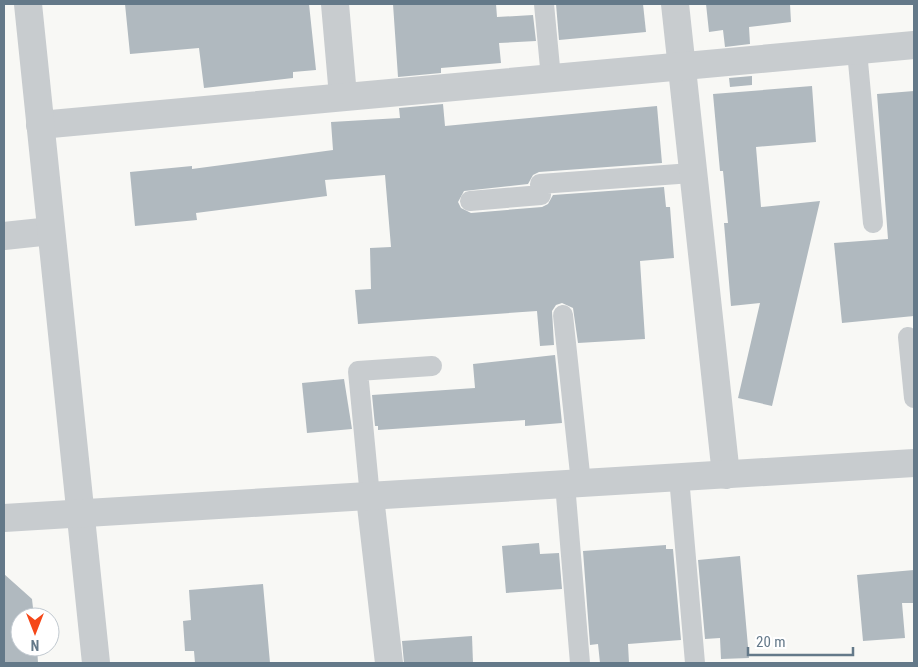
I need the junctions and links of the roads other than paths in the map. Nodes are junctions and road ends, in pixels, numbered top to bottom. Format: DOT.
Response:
graph roads {
  1 [pos="28,4"];
  2 [pos="335,4"];
  3 [pos="544,4"];
  4 [pos="675,4"];
  5 [pos="914,45"];
  6 [pos="857,51"];
  7 [pos="680,66"];
  8 [pos="551,78"];
  9 [pos="343,96"];
  10 [pos="40,125"];
  11 [pos="692,173"];
  12 [pos="470,201"];
  13 [pos="873,223"];
  14 [pos="51,231"];
  15 [pos="4,236"];
  16 [pos="562,315"];
  17 [pos="908,337"];
  18 [pos="432,366"];
  19 [pos="914,398"];
  20 [pos="914,463"];
  21 [pos="726,474"];
  22 [pos="679,477"];
  23 [pos="573,484"];
  24 [pos="370,497"];
  25 [pos="81,512"];
  26 [pos="4,518"];
  27 [pos="96,663"];
  28 [pos="389,663"];
  29 [pos="580,663"];
  30 [pos="695,663"];
  1 -- 10 [label="street"];
  2 -- 9 [label="street"];
  3 -- 8 [label="lane"];
  4 -- 7 [label="street"];
  5 -- 6 [label="street"];
  6 -- 7 [label="street"];
  6 -- 13 [label="lane"];
  7 -- 8 [label="street"];
  7 -- 11 [label="street"];
  8 -- 9 [label="street"];
  9 -- 10 [label="street"];
  10 -- 14 [label="street"];
  11 -- 12 [label="lane"];
  11 -- 21 [label="street"];
  14 -- 15 [label="street"];
  14 -- 25 [label="street"];
  16 -- 23 [label="lane"];
  17 -- 19 [label="lane"];
  18 -- 24 [label="lane"];
  20 -- 21 [label="street"];
  21 -- 22 [label="street"];
  22 -- 23 [label="street"];
  22 -- 30 [label="lane"];
  23 -- 24 [label="street"];
  23 -- 29 [label="lane"];
  24 -- 25 [label="street"];
  24 -- 28 [label="street"];
  25 -- 26 [label="street"];
  25 -- 27 [label="street"];
}
